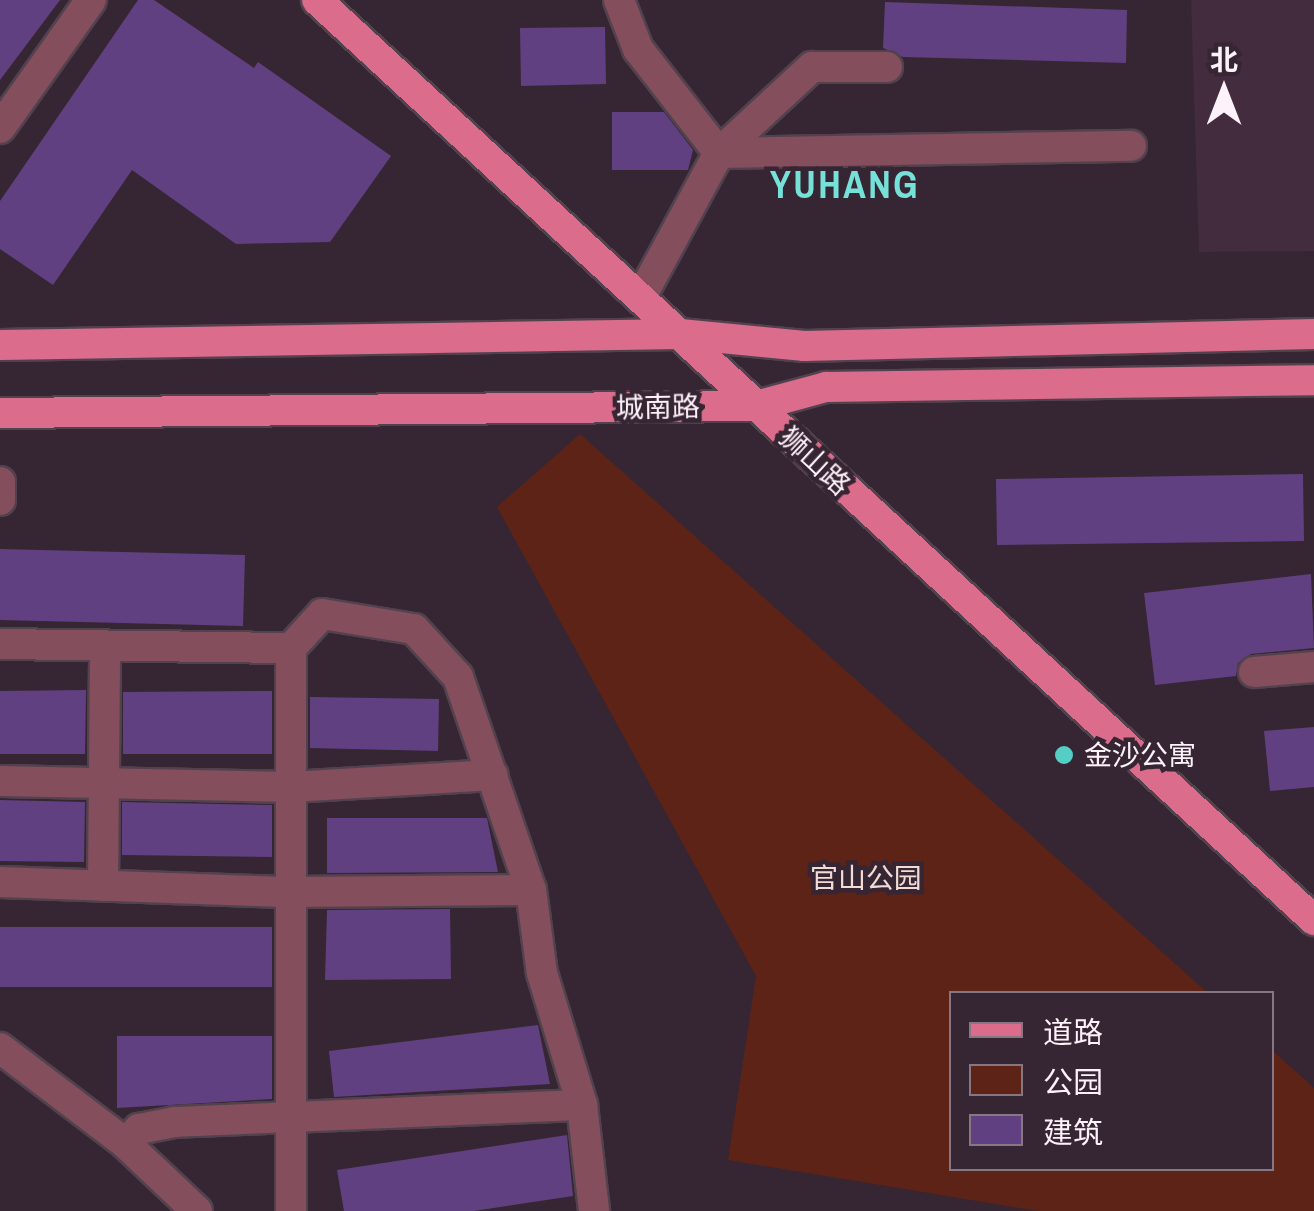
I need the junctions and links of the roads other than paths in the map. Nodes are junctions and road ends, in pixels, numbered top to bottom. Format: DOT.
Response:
graph roads {
  1 [pos="91,0"];
  2 [pos="317,0"];
  3 [pos="619,0"];
  4 [pos="887,67"];
  5 [pos="0,128"];
  6 [pos="1131,146"];
  7 [pos="719,153"];
  8 [pos="640,297"];
  9 [pos="680,334"];
  10 [pos="1314,334"];
  11 [pos="0,345"];
  12 [pos="1314,380"];
  13 [pos="756,406"];
  14 [pos="0,413"];
  15 [pos="0,482"];
  16 [pos="0,500"];
  17 [pos="0,644"];
  18 [pos="105,646"];
  19 [pos="291,648"];
  20 [pos="1314,667"];
  21 [pos="1254,672"];
  22 [pos="492,776"];
  23 [pos="0,781"];
  24 [pos="100,783"];
  25 [pos="291,787"];
  26 [pos="0,882"];
  27 [pos="103,886"];
  28 [pos="531,890"];
  29 [pos="291,892"];
  30 [pos="1314,920"];
  31 [pos="0,1048"];
  32 [pos="582,1104"];
  33 [pos="291,1120"];
  34 [pos="125,1143"];
  35 [pos="197,1211"];
  36 [pos="291,1211"];
  37 [pos="594,1211"];
  1 -- 5 [label="street"];
  2 -- 8 [label="main road, 狮山路"];
  3 -- 7 [label="street"];
  4 -- 7 [label="street"];
  6 -- 7 [label="street"];
  7 -- 8 [label="street"];
  8 -- 9 [label="main road, 狮山路"];
  9 -- 10 [label="main road"];
  9 -- 11 [label="main road"];
  9 -- 13 [label="main road, 狮山路"];
  12 -- 13 [label="main road, 城南路"];
  13 -- 14 [label="main road, 城南路"];
  13 -- 30 [label="main road, 狮山路"];
  15 -- 16 [label="street"];
  17 -- 18 [label="street"];
  18 -- 19 [label="street"];
  18 -- 24 [label="street"];
  19 -- 22 [label="street"];
  19 -- 25 [label="street"];
  20 -- 21 [label="street"];
  22 -- 25 [label="street"];
  22 -- 28 [label="street"];
  23 -- 24 [label="street"];
  24 -- 25 [label="street"];
  24 -- 27 [label="street"];
  25 -- 29 [label="street"];
  26 -- 27 [label="street"];
  27 -- 29 [label="street"];
  28 -- 29 [label="street"];
  28 -- 32 [label="street"];
  29 -- 33 [label="street"];
  31 -- 34 [label="street"];
  32 -- 33 [label="street"];
  32 -- 37 [label="street"];
  33 -- 34 [label="street"];
  33 -- 36 [label="street"];
  34 -- 35 [label="street"];
}
